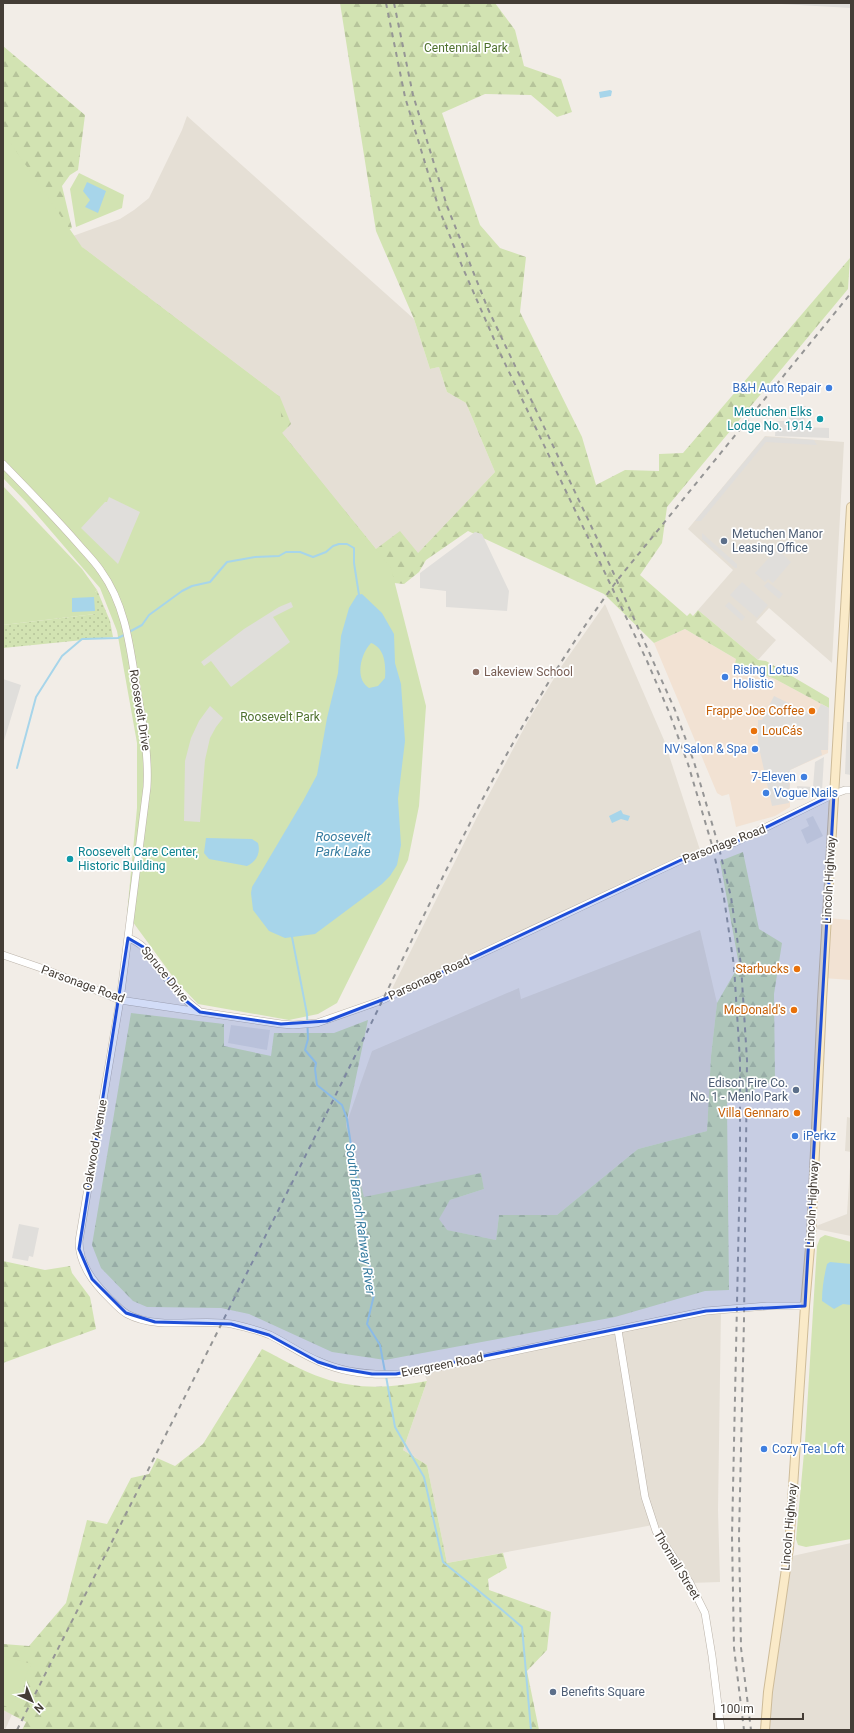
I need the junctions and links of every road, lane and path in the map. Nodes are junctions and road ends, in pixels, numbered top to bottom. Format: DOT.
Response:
graph roads {
  1 [pos="3,464"];
  2 [pos="851,507"];
  3 [pos="851,790"];
  4 [pos="834,794"];
  5 [pos="128,938"];
  6 [pos="3,955"];
  7 [pos="120,1000"];
  8 [pos="200,1012"];
  9 [pos="97,1286"];
  10 [pos="804,1306"];
  11 [pos="618,1330"];
  12 [pos="721,1730"];
  13 [pos="765,1730"];
  1 -- 5 [label="street, Roosevelt Drive"];
  2 -- 4 [label="main road, Lincoln Highway"];
  3 -- 4 [label="street, Parsonage Road"];
  4 -- 8 [label="street, Parsonage Road"];
  4 -- 10 [label="main road, Lincoln Highway"];
  5 -- 7 [label="street, Roosevelt Drive"];
  5 -- 8 [label="street, Spruce Drive"];
  6 -- 7 [label="street, Parsonage Road"];
  7 -- 8 [label="street, Parsonage Road"];
  7 -- 9 [label="street, Oakwood Avenue"];
  9 -- 11 [label="street, Evergreen Road"];
  10 -- 11 [label="street, Evergreen Road"];
  10 -- 13 [label="main road, Lincoln Highway"];
  11 -- 12 [label="street, Thornall Street"];
}
